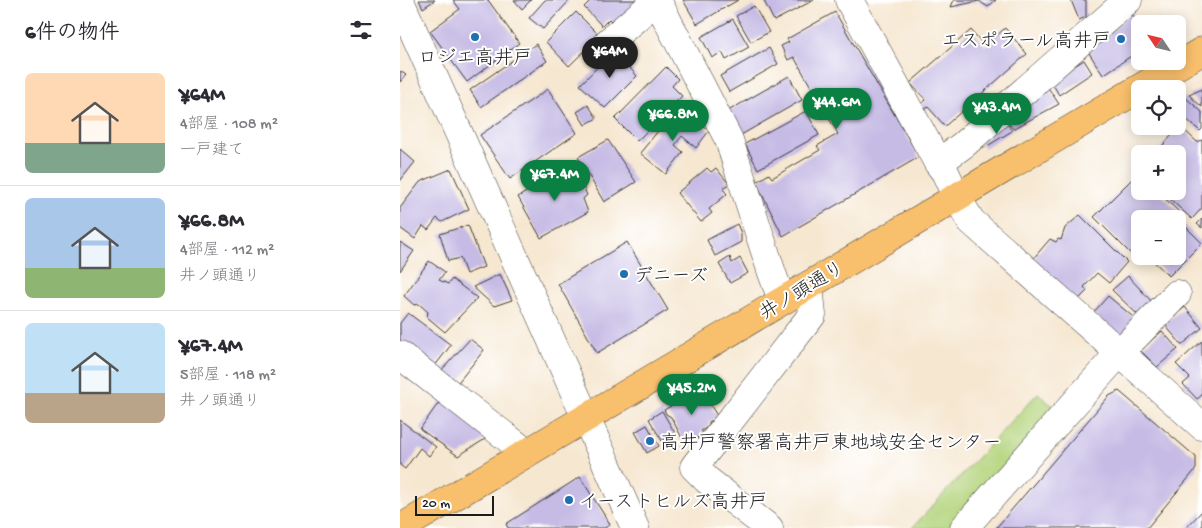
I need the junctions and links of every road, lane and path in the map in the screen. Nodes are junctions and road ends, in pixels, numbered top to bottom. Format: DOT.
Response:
graph roads {
  1 [pos="657,0"];
  2 [pos="849,0"];
  3 [pos="1128,0"];
  4 [pos="400,1"];
  5 [pos="607,43"];
  6 [pos="1202,51"];
  7 [pos="938,163"];
  8 [pos="956,196"];
  9 [pos="809,285"];
  10 [pos="1177,294"];
  11 [pos="782,300"];
  12 [pos="1120,352"];
  13 [pos="400,355"];
  14 [pos="586,417"];
  15 [pos="1202,426"];
  16 [pos="527,452"];
  17 [pos="401,528"];
  18 [pos="635,528"];
  19 [pos="769,528"];
  20 [pos="964,528"];
  1 -- 5 [label="street"];
  1 -- 11 [label="street"];
  2 -- 7 [label="street"];
  3 -- 7 [label="street"];
  4 -- 14 [label="street"];
  6 -- 8 [label="main road, 井ノ頭通り"];
  7 -- 8 [label="street"];
  8 -- 9 [label="main road, 井ノ頭通り"];
  8 -- 12 [label="street"];
  9 -- 11 [label="main road, 井ノ頭通り"];
  9 -- 19 [label="street"];
  10 -- 12 [label="street"];
  11 -- 14 [label="main road, 井ノ頭通り"];
  12 -- 15 [label="street"];
  12 -- 20 [label="street"];
  13 -- 16 [label="street"];
  14 -- 16 [label="main road, 井ノ頭通り"];
  14 -- 18 [label="street"];
  16 -- 17 [label="main road, 井ノ頭通り"];
}
